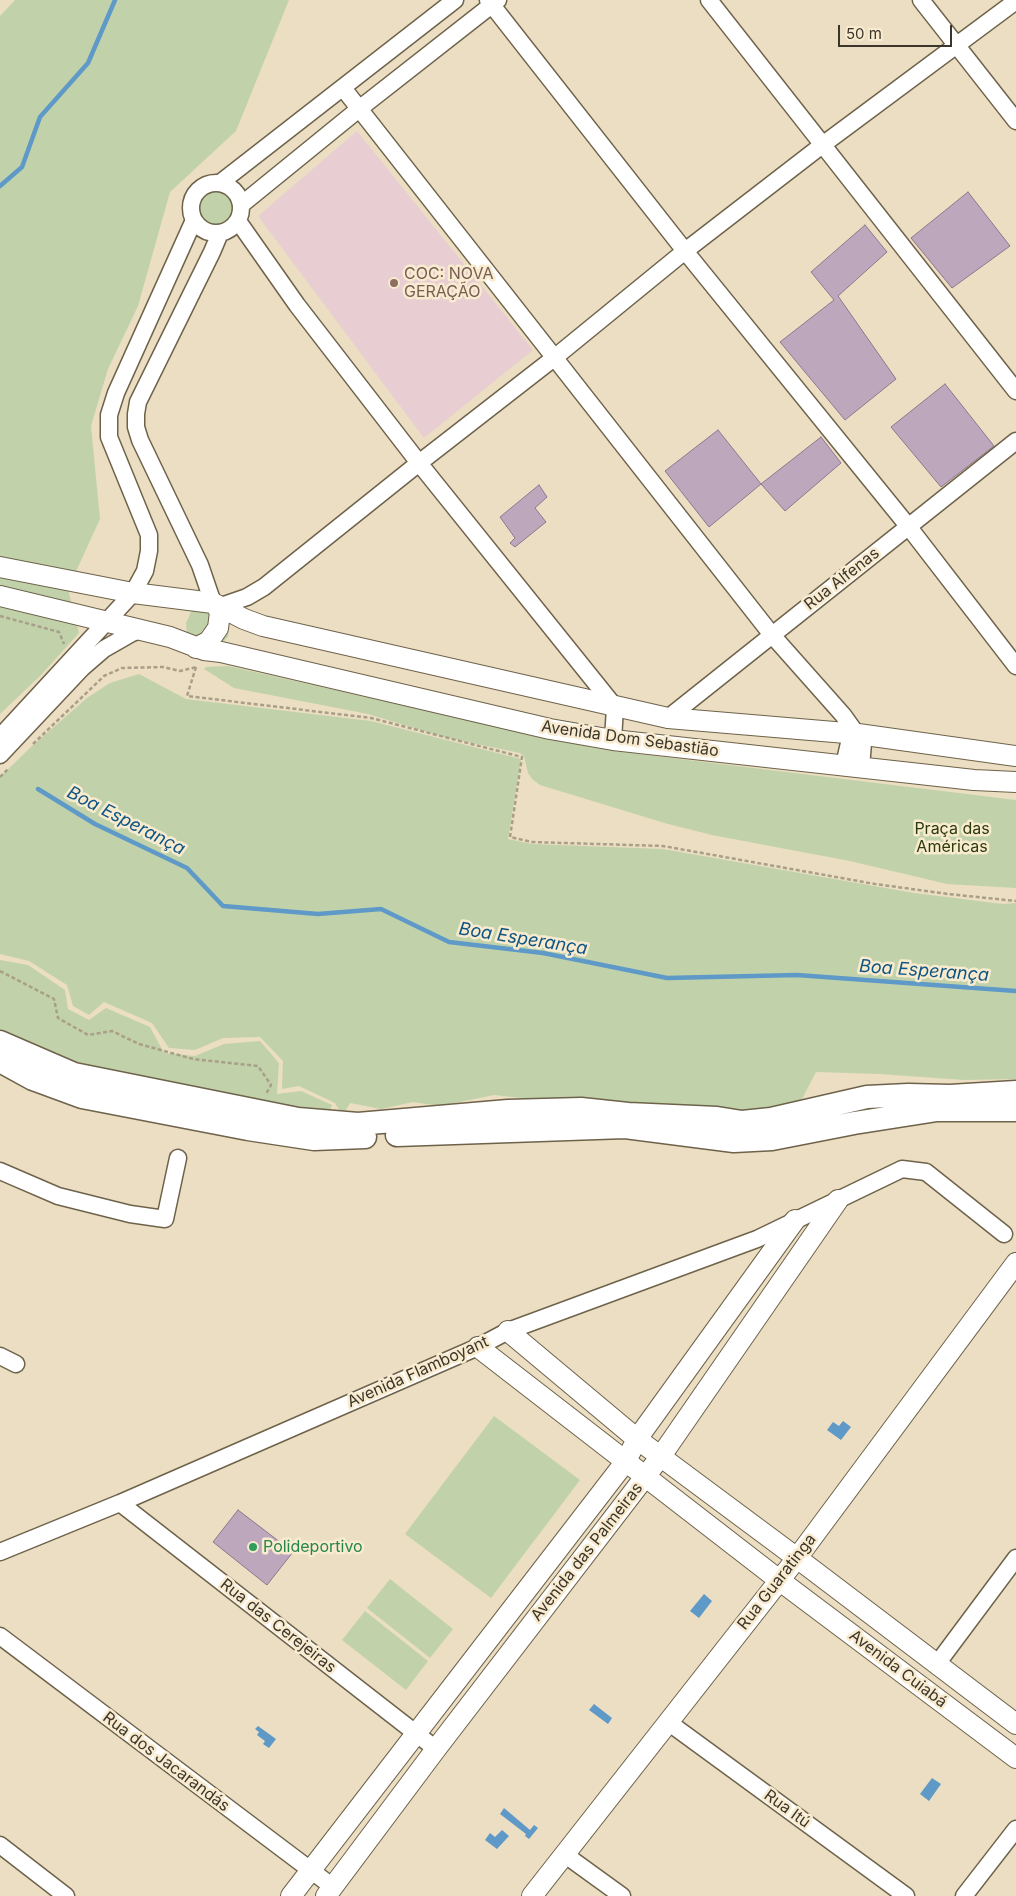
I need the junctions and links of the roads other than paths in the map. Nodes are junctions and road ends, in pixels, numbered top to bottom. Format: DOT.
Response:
graph roads {
  1 [pos="455,0"];
  2 [pos="709,0"];
  3 [pos="921,0"];
  4 [pos="1016,1"];
  5 [pos="493,2"];
  6 [pos="956,46"];
  7 [pos="343,88"];
  8 [pos="359,109"];
  9 [pos="1016,121"];
  10 [pos="821,146"];
  11 [pos="220,183"];
  12 [pos="240,213"];
  13 [pos="194,220"];
  14 [pos="220,233"];
  15 [pos="685,251"];
  16 [pos="554,358"];
  17 [pos="1016,391"];
  18 [pos="1016,441"];
  19 [pos="419,463"];
  20 [pos="908,526"];
  21 [pos="0,568"];
  22 [pos="140,594"];
  23 [pos="0,596"];
  24 [pos="221,607"];
  25 [pos="107,622"];
  26 [pos="140,630"];
  27 [pos="772,635"];
  28 [pos="196,648"];
  29 [pos="1016,666"];
  30 [pos="615,706"];
  31 [pos="668,718"];
  32 [pos="858,734"];
  33 [pos="0,736"];
  34 [pos="613,740"];
  35 [pos="1016,756"];
  36 [pos="6,760"];
  37 [pos="852,766"];
  38 [pos="1016,782"];
  39 [pos="0,1042"];
  40 [pos="0,1061"];
  41 [pos="1016,1092"];
  42 [pos="1016,1110"];
  43 [pos="178,1158"];
  44 [pos="0,1171"];
  45 [pos="838,1200"];
  46 [pos="795,1220"];
  47 [pos="1004,1234"];
  48 [pos="1016,1263"];
  49 [pos="508,1331"];
  50 [pos="478,1347"];
  51 [pos="0,1356"];
  52 [pos="16,1364"];
  53 [pos="637,1439"];
  54 [pos="661,1456"];
  55 [pos="626,1461"];
  56 [pos="646,1476"];
  57 [pos="120,1503"];
  58 [pos="0,1552"];
  59 [pos="797,1558"];
  60 [pos="1016,1558"];
  61 [pos="779,1580"];
  62 [pos="0,1636"];
  63 [pos="937,1664"];
  64 [pos="668,1722"];
  65 [pos="1016,1724"];
  66 [pos="415,1733"];
  67 [pos="436,1749"];
  68 [pos="1016,1758"];
  69 [pos="1016,1829"];
  70 [pos="0,1845"];
  71 [pos="564,1854"];
  72 [pos="311,1871"];
  73 [pos="330,1891"];
  74 [pos="66,1896"];
  75 [pos="292,1896"];
  76 [pos="532,1896"];
  77 [pos="622,1896"];
  78 [pos="906,1896"];
  79 [pos="964,1896"];
  1 -- 7 [label="street"];
  2 -- 10 [label="street"];
  3 -- 6 [label="street"];
  4 -- 6 [label="street"];
  5 -- 8 [label="street"];
  5 -- 15 [label="street"];
  6 -- 9 [label="street"];
  6 -- 10 [label="street"];
  7 -- 8 [label="street"];
  7 -- 11 [label="street"];
  8 -- 12 [label="street"];
  8 -- 16 [label="street"];
  10 -- 15 [label="street"];
  10 -- 17 [label="street"];
  11 -- 12 [label="street"];
  11 -- 13 [label="street"];
  12 -- 14 [label="street"];
  12 -- 19 [label="street"];
  13 -- 14 [label="street"];
  13 -- 22 [label="street"];
  14 -- 24 [label="street"];
  15 -- 16 [label="street"];
  15 -- 20 [label="street"];
  16 -- 19 [label="street"];
  16 -- 27 [label="street"];
  18 -- 20 [label="street, Rua Alfenas"];
  19 -- 24 [label="street"];
  19 -- 30 [label="street"];
  20 -- 27 [label="street, Rua Alfenas"];
  20 -- 29 [label="street"];
  21 -- 22 [label="street, Avenida Dom Sebastião"];
  22 -- 24 [label="street, Avenida Dom Sebastião"];
  22 -- 25 [label="street"];
  23 -- 25 [label="street"];
  24 -- 28 [label="street"];
  24 -- 30 [label="street, Avenida Dom Sebastião"];
  25 -- 26 [label="street"];
  25 -- 33 [label="street"];
  26 -- 28 [label="street, Avenida Dom Sebastião"];
  26 -- 36 [label="street"];
  27 -- 31 [label="street, Rua Alfenas"];
  27 -- 32 [label="street"];
  28 -- 34 [label="street, Avenida Dom Sebastião"];
  30 -- 31 [label="street, Avenida Dom Sebastião"];
  30 -- 34 [label="street"];
  31 -- 32 [label="street, Avenida Dom Sebastião"];
  32 -- 35 [label="street, Avenida Dom Sebastião"];
  32 -- 37 [label="street"];
  34 -- 37 [label="street, Avenida Dom Sebastião"];
  37 -- 38 [label="street, Avenida Dom Sebastião"];
  39 -- 41 [label="main road"];
  40 -- 42 [label="main road"];
  43 -- 44 [label="street"];
  45 -- 46 [label="street, Avenida Flamboyant"];
  45 -- 47 [label="street, Avenida Flamboyant"];
  45 -- 54 [label="street, Avenida das Palmeiras"];
  46 -- 49 [label="street, Avenida Flamboyant"];
  46 -- 53 [label="street, Avenida das Palmeiras"];
  48 -- 59 [label="street, Rua Guaratinga"];
  49 -- 50 [label="street, Avenida Flamboyant"];
  49 -- 53 [label="street, Avenida Cuiabá"];
  50 -- 55 [label="street, Avenida Cuiabá"];
  50 -- 57 [label="street, Avenida Flamboyant"];
  51 -- 52 [label="street"];
  53 -- 54 [label="street, Avenida Cuiabá"];
  53 -- 55 [label="street, Avenida das Palmeiras"];
  54 -- 56 [label="street, Avenida das Palmeiras"];
  54 -- 59 [label="street, Avenida Cuiabá"];
  55 -- 56 [label="street, Avenida Cuiabá"];
  55 -- 66 [label="street, Avenida das Palmeiras"];
  56 -- 61 [label="street, Avenida Cuiabá"];
  56 -- 67 [label="street, Avenida das Palmeiras"];
  57 -- 58 [label="street, Avenida Flamboyant"];
  57 -- 66 [label="street, Rua das Cerejeiras"];
  59 -- 61 [label="street, Rua Guaratinga"];
  59 -- 63 [label="street, Avenida Cuiabá"];
  60 -- 63 [label="street"];
  61 -- 64 [label="street, Rua Guaratinga"];
  61 -- 68 [label="street, Avenida Cuiabá"];
  62 -- 72 [label="street, Rua dos Jacarandás"];
  63 -- 65 [label="street, Avenida Cuiabá"];
  64 -- 71 [label="street, Rua Guaratinga"];
  64 -- 78 [label="street, Rua Itú"];
  66 -- 67 [label="street, Rua das Cerejeiras"];
  66 -- 72 [label="street, Avenida das Palmeiras"];
  67 -- 73 [label="street, Avenida das Palmeiras"];
  69 -- 79 [label="street"];
  70 -- 74 [label="street"];
  71 -- 76 [label="street, Rua Guaratinga"];
  71 -- 77 [label="street"];
  72 -- 73 [label="street, Rua dos Jacarandás"];
  72 -- 75 [label="street, Avenida das Palmeiras"];
}
